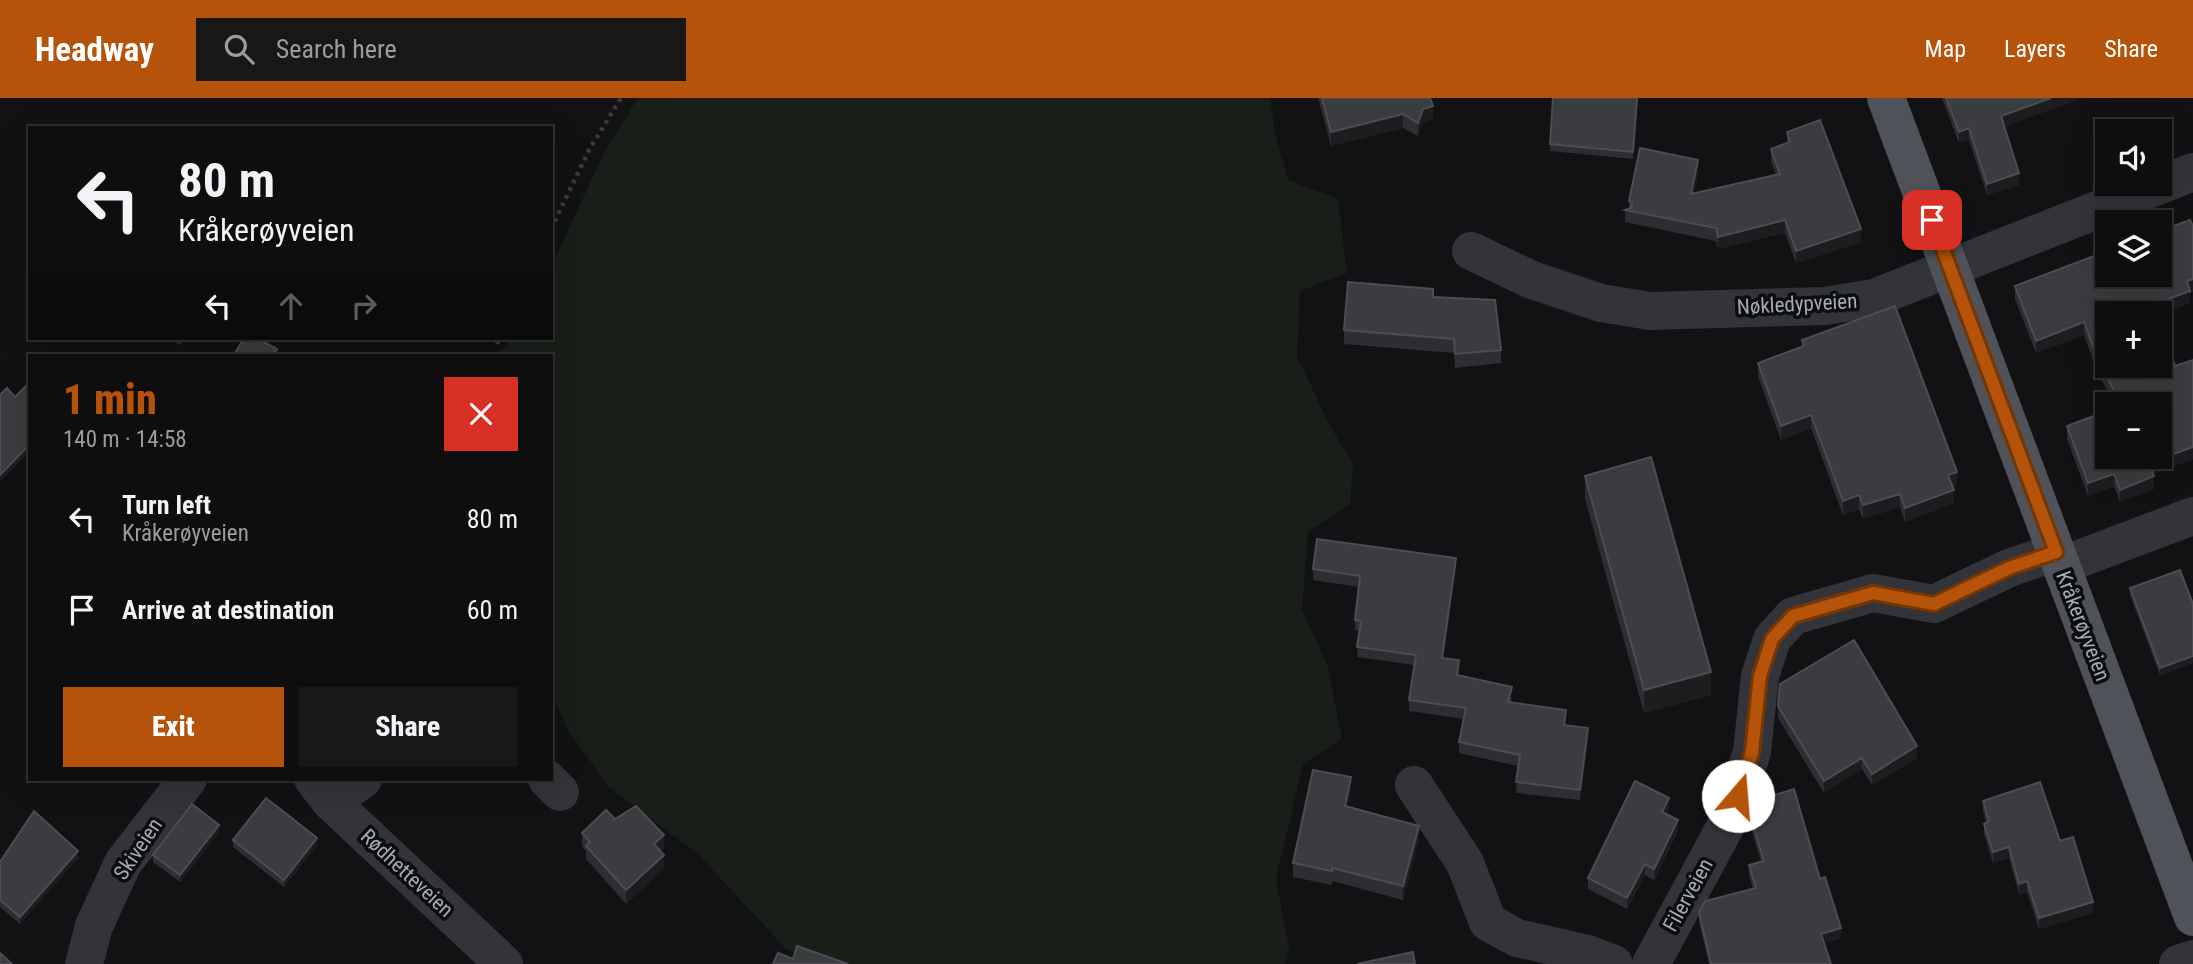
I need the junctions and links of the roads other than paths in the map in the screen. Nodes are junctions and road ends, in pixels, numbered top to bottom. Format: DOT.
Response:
graph roads {
  1 [pos="1886,98"];
  2 [pos="2193,173"];
  3 [pos="1471,251"];
  4 [pos="1950,269"];
  5 [pos="2193,516"];
  6 [pos="2058,559"];
  7 [pos="186,781"];
  8 [pos="356,781"];
  9 [pos="1414,786"];
  10 [pos="322,790"];
  11 [pos="2192,912"];
  12 [pos="2193,959"];
  13 [pos="84,964"];
  14 [pos="505,964"];
  15 [pos="1614,964"];
  16 [pos="1651,964"];
  17 [pos="2178,964"];
  1 -- 4 [label="main road, Kråkerøyveien"];
  2 -- 4 [label="street, Nøkledypveien"];
  3 -- 4 [label="street, Nøkledypveien"];
  4 -- 6 [label="main road, Kråkerøyveien"];
  5 -- 6 [label="street, Filerveien"];
  6 -- 11 [label="main road, Kråkerøyveien"];
  6 -- 16 [label="street, Filerveien"];
  7 -- 13 [label="street, Skiveien"];
  8 -- 10 [label="street"];
  9 -- 15 [label="street"];
  10 -- 14 [label="street, Rødhetteveien"];
  12 -- 17 [label="street"];
}
